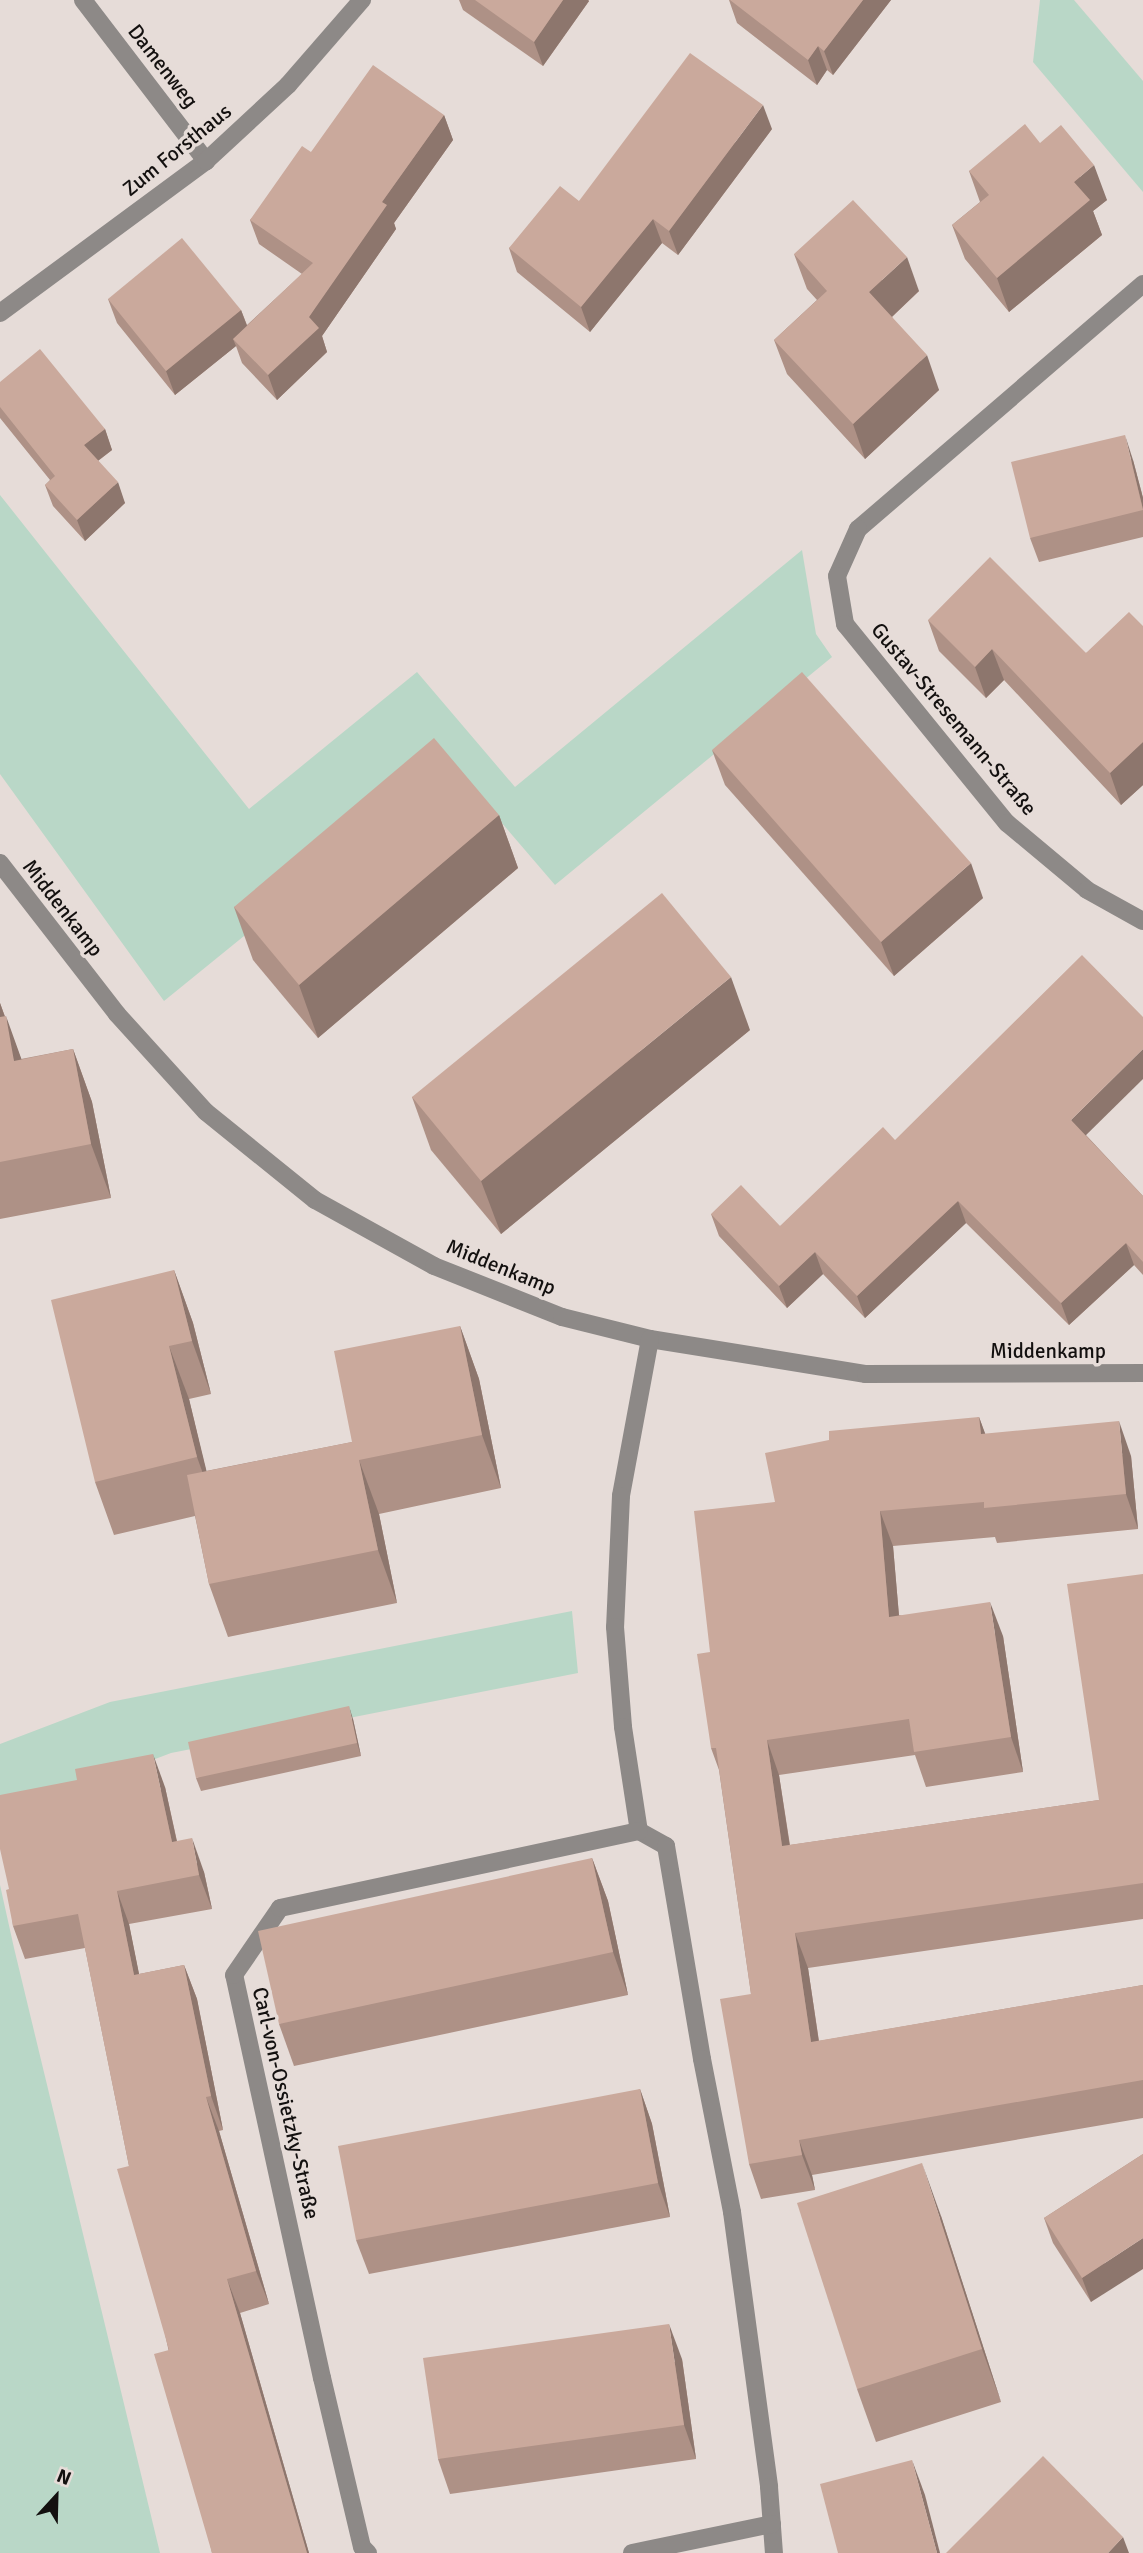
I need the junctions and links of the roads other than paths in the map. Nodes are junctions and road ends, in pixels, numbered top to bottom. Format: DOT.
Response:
graph roads {
  1 [pos="83,0"];
  2 [pos="362,0"];
  3 [pos="206,161"];
  4 [pos="1143,284"];
  5 [pos="0,313"];
  6 [pos="0,863"];
  7 [pos="1143,921"];
  8 [pos="650,1339"];
  9 [pos="1143,1373"];
  10 [pos="639,1831"];
  11 [pos="772,2524"];
  12 [pos="368,2553"];
  13 [pos="632,2553"];
  14 [pos="774,2553"];
  1 -- 3 [label="street, Damenweg"];
  2 -- 3 [label="street, Zum Forsthaus"];
  3 -- 5 [label="street, Zum Forsthaus"];
  4 -- 7 [label="street, Gustav-Stresemann-Straße"];
  6 -- 8 [label="street, Middenkamp"];
  8 -- 9 [label="street, Middenkamp"];
  8 -- 10 [label="street"];
  10 -- 11 [label="street"];
  10 -- 12 [label="street, Carl-von-Ossietzky-Straße"];
  11 -- 13 [label="street"];
  11 -- 14 [label="street"];
}
